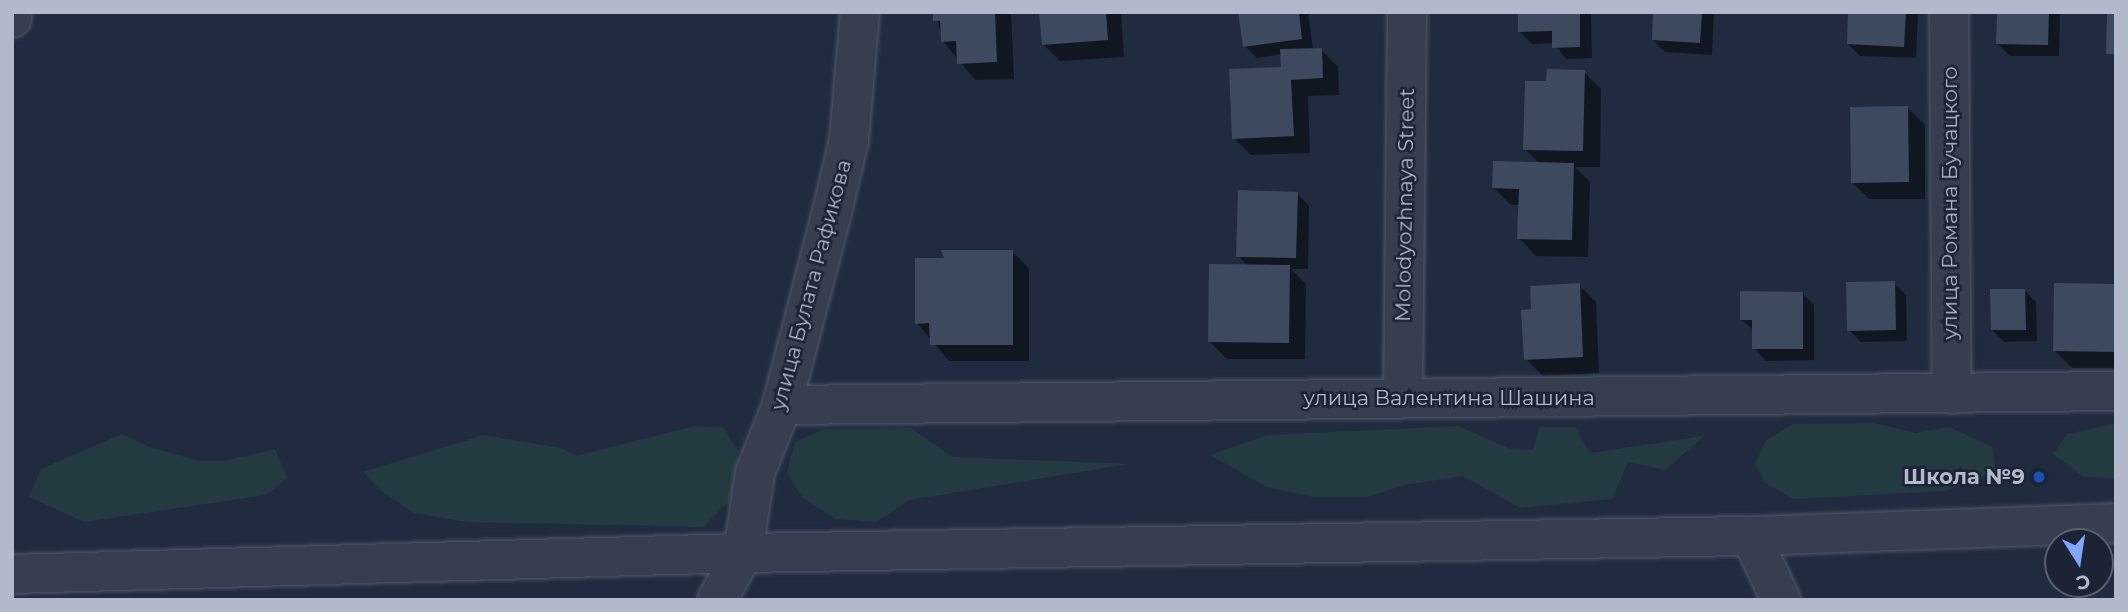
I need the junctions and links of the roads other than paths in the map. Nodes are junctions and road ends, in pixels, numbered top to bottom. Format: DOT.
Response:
graph roads {
  1 [pos="12,12"];
  2 [pos="860,12"];
  3 [pos="1407,12"];
  4 [pos="1949,12"];
  5 [pos="12,18"];
  6 [pos="2116,391"];
  7 [pos="1952,394"];
  8 [pos="1403,398"];
  9 [pos="782,405"];
  10 [pos="2116,523"];
  11 [pos="1751,536"];
  12 [pos="743,553"];
  13 [pos="12,574"];
  14 [pos="717,600"];
  15 [pos="1781,600"];
  1 -- 5 [label="street"];
  2 -- 9 [label="street, улица Булата Рафикова"];
  3 -- 8 [label="street, Molodyozhnaya Street"];
  4 -- 7 [label="street, улица Романа Бучацкого"];
  6 -- 7 [label="street, улица Валентина Шашина"];
  7 -- 8 [label="street, улица Валентина Шашина"];
  8 -- 9 [label="street, улица Валентина Шашина"];
  9 -- 12 [label="street, улица Булата Рафикова"];
  10 -- 11 [label="street"];
  11 -- 12 [label="street"];
  11 -- 15 [label="street"];
  12 -- 13 [label="street"];
  12 -- 14 [label="street"];
}
